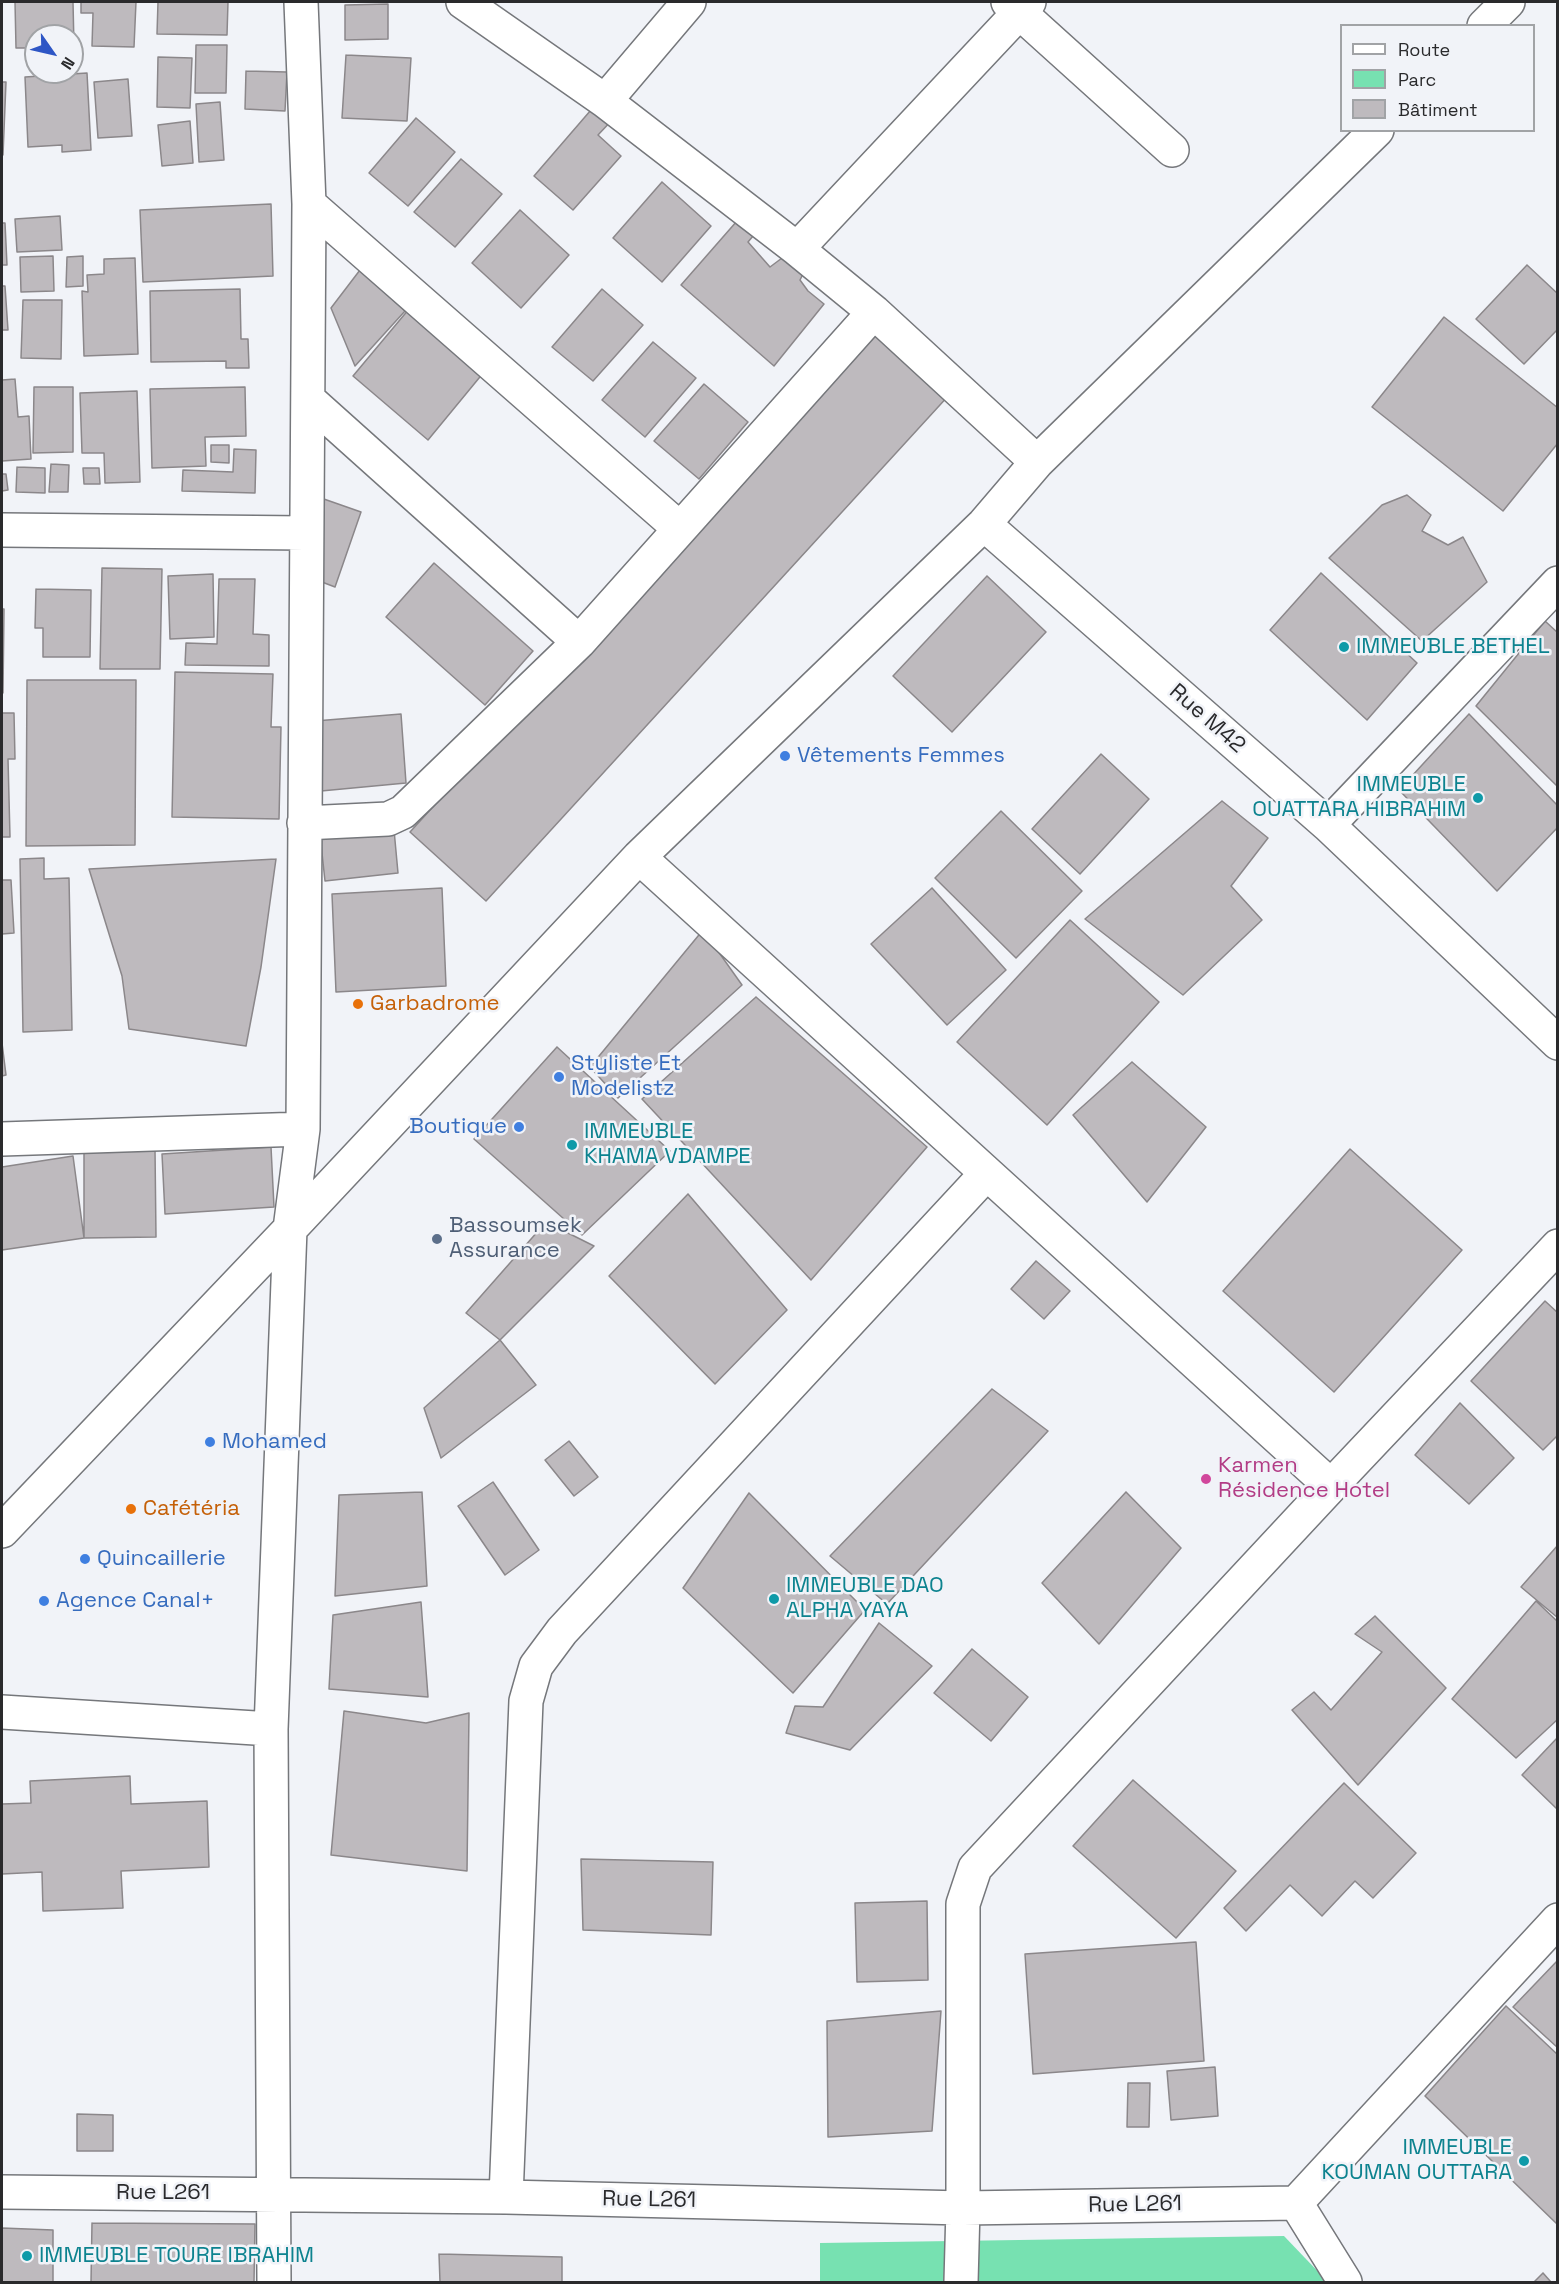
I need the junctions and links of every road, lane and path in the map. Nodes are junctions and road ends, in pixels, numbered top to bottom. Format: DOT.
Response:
graph roads {
  1 [pos="301,2"];
  2 [pos="463,2"];
  3 [pos="689,2"];
  4 [pos="1508,2"];
  5 [pos="1019,5"];
  6 [pos="1486,24"];
  7 [pos="605,101"];
  8 [pos="1375,132"];
  9 [pos="1172,150"];
  10 [pos="309,204"];
  11 [pos="797,249"];
  12 [pos="873,312"];
  13 [pos="309,400"];
  14 [pos="1037,462"];
  15 [pos="984,524"];
  16 [pos="680,528"];
  17 [pos="2,530"];
  18 [pos="305,533"];
  19 [pos="1557,584"];
  20 [pos="579,642"];
  21 [pos="304,823"];
  22 [pos="1328,825"];
  23 [pos="639,857"];
  24 [pos="1557,1043"];
  25 [pos="303,1130"];
  26 [pos="2,1139"];
  27 [pos="986,1174"];
  28 [pos="290,1229"];
  29 [pos="1557,1246"];
  30 [pos="1331,1486"];
  31 [pos="2,1531"];
  32 [pos="2,1712"];
  33 [pos="271,1729"];
  34 [pos="1557,1920"];
  35 [pos="2,2192"];
  36 [pos="272,2194"];
  37 [pos="506,2197"];
  38 [pos="1296,2203"];
  39 [pos="963,2208"];
  40 [pos="274,2283"];
  41 [pos="961,2283"];
  42 [pos="1345,2283"];
  1 -- 10 [label="street"];
  2 -- 7 [label="street"];
  3 -- 7 [label="street"];
  4 -- 6 [label="street"];
  5 -- 9 [label="street"];
  5 -- 11 [label="street"];
  7 -- 11 [label="street"];
  8 -- 14 [label="street"];
  10 -- 13 [label="street"];
  10 -- 16 [label="street"];
  11 -- 12 [label="street"];
  12 -- 14 [label="street"];
  12 -- 16 [label="street"];
  13 -- 18 [label="street"];
  13 -- 20 [label="street"];
  14 -- 15 [label="street"];
  15 -- 22 [label="street, Rue M42"];
  15 -- 23 [label="street"];
  16 -- 20 [label="street"];
  17 -- 18 [label="street"];
  18 -- 21 [label="street"];
  19 -- 22 [label="street"];
  20 -- 21 [label="street"];
  21 -- 25 [label="street"];
  22 -- 24 [label="street, Rue M42"];
  23 -- 27 [label="street"];
  23 -- 28 [label="street"];
  25 -- 26 [label="street"];
  25 -- 28 [label="street"];
  27 -- 30 [label="street"];
  27 -- 37 [label="street"];
  28 -- 31 [label="street"];
  28 -- 33 [label="street"];
  29 -- 30 [label="street"];
  30 -- 39 [label="street"];
  32 -- 33 [label="street"];
  33 -- 36 [label="street"];
  34 -- 38 [label="street"];
  35 -- 36 [label="street, Rue L261"];
  36 -- 37 [label="street, Rue L261"];
  36 -- 40 [label="street"];
  37 -- 39 [label="street, Rue L261"];
  38 -- 39 [label="street, Rue L261"];
  38 -- 42 [label="street"];
  39 -- 41 [label="street"];
}
